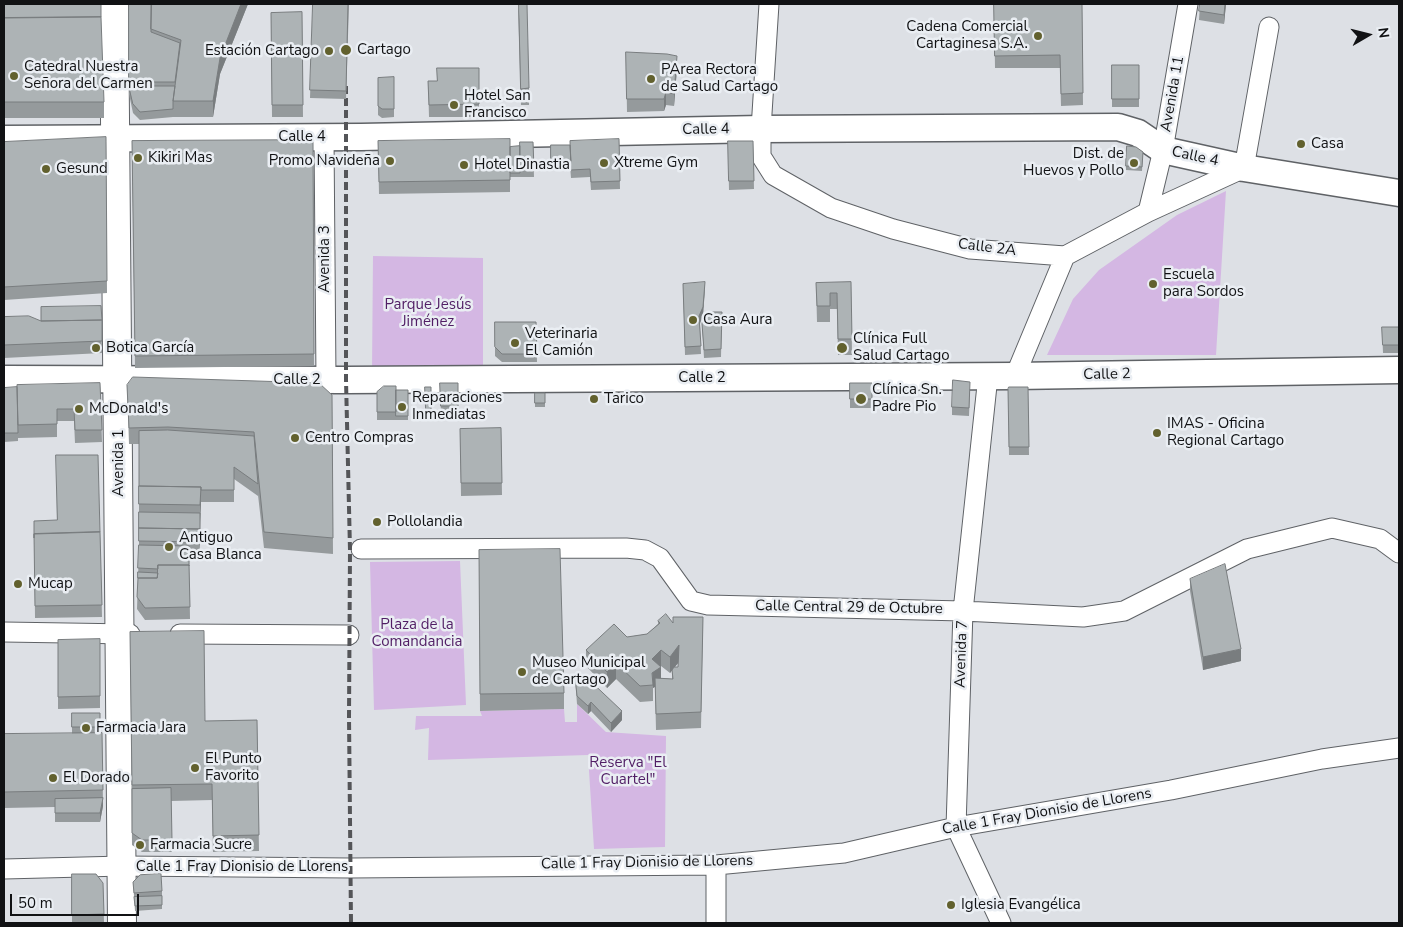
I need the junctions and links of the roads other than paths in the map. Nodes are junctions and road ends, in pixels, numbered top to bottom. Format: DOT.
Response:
graph roads {
  1 [pos="114,4"];
  2 [pos="770,4"];
  3 [pos="1188,4"];
  4 [pos="1269,28"];
  5 [pos="761,129"];
  6 [pos="324,137"];
  7 [pos="116,138"];
  8 [pos="4,139"];
  9 [pos="1163,150"];
  10 [pos="1244,168"];
  11 [pos="1399,193"];
  12 [pos="1148,212"];
  13 [pos="1065,256"];
  14 [pos="1399,370"];
  15 [pos="988,376"];
  16 [pos="1015,376"];
  17 [pos="4,379"];
  18 [pos="118,379"];
  19 [pos="326,380"];
  20 [pos="360,549"];
  21 [pos="1399,553"];
  22 [pos="963,611"];
  23 [pos="4,632"];
  24 [pos="120,634"];
  25 [pos="349,635"];
  26 [pos="1399,749"];
  27 [pos="956,827"];
  28 [pos="716,865"];
  29 [pos="123,866"];
  30 [pos="4,869"];
  31 [pos="122,923"];
  32 [pos="716,923"];
  33 [pos="1001,923"];
  1 -- 7 [label="main road, Avenida 1"];
  2 -- 5 [label="street"];
  3 -- 9 [label="street, Avenida 11"];
  4 -- 10 [label="street"];
  5 -- 6 [label="street, Calle 4"];
  5 -- 9 [label="street, Calle 4"];
  5 -- 13 [label="street, Calle 2A"];
  6 -- 7 [label="street, Calle 4"];
  6 -- 19 [label="street, Avenida 3"];
  7 -- 8 [label="street, Calle 4"];
  7 -- 18 [label="main road, Avenida 1"];
  9 -- 10 [label="street, Calle 4"];
  9 -- 12 [label="street, Avenida 11"];
  10 -- 11 [label="street, Calle 4"];
  10 -- 12 [label="street"];
  12 -- 13 [label="street"];
  13 -- 16 [label="street"];
  14 -- 16 [label="street, Calle 2"];
  15 -- 16 [label="street, Calle 2"];
  15 -- 19 [label="street, Calle 2"];
  15 -- 22 [label="street, Avenida 7"];
  17 -- 18 [label="street, Calle 2"];
  18 -- 19 [label="street, Calle 2"];
  18 -- 24 [label="main road, Avenida 1"];
  20 -- 22 [label="street, Calle Central 29 de Octubre"];
  21 -- 22 [label="street, Calle Central 29 de Octubre"];
  22 -- 27 [label="street, Avenida 7"];
  23 -- 24 [label="street"];
  24 -- 25 [label="street"];
  24 -- 29 [label="main road, Avenida 1"];
  26 -- 27 [label="street, Calle 1 Fray Dionisio de Llorens"];
  27 -- 28 [label="street, Calle 1 Fray Dionisio de Llorens"];
  27 -- 33 [label="street, Avenida 7"];
  28 -- 29 [label="street, Calle 1 Fray Dionisio de Llorens"];
  28 -- 32 [label="street"];
  29 -- 30 [label="street, Calle 1 Fray Dionisio de Llorens"];
  29 -- 31 [label="main road, Avenida 1"];
}
